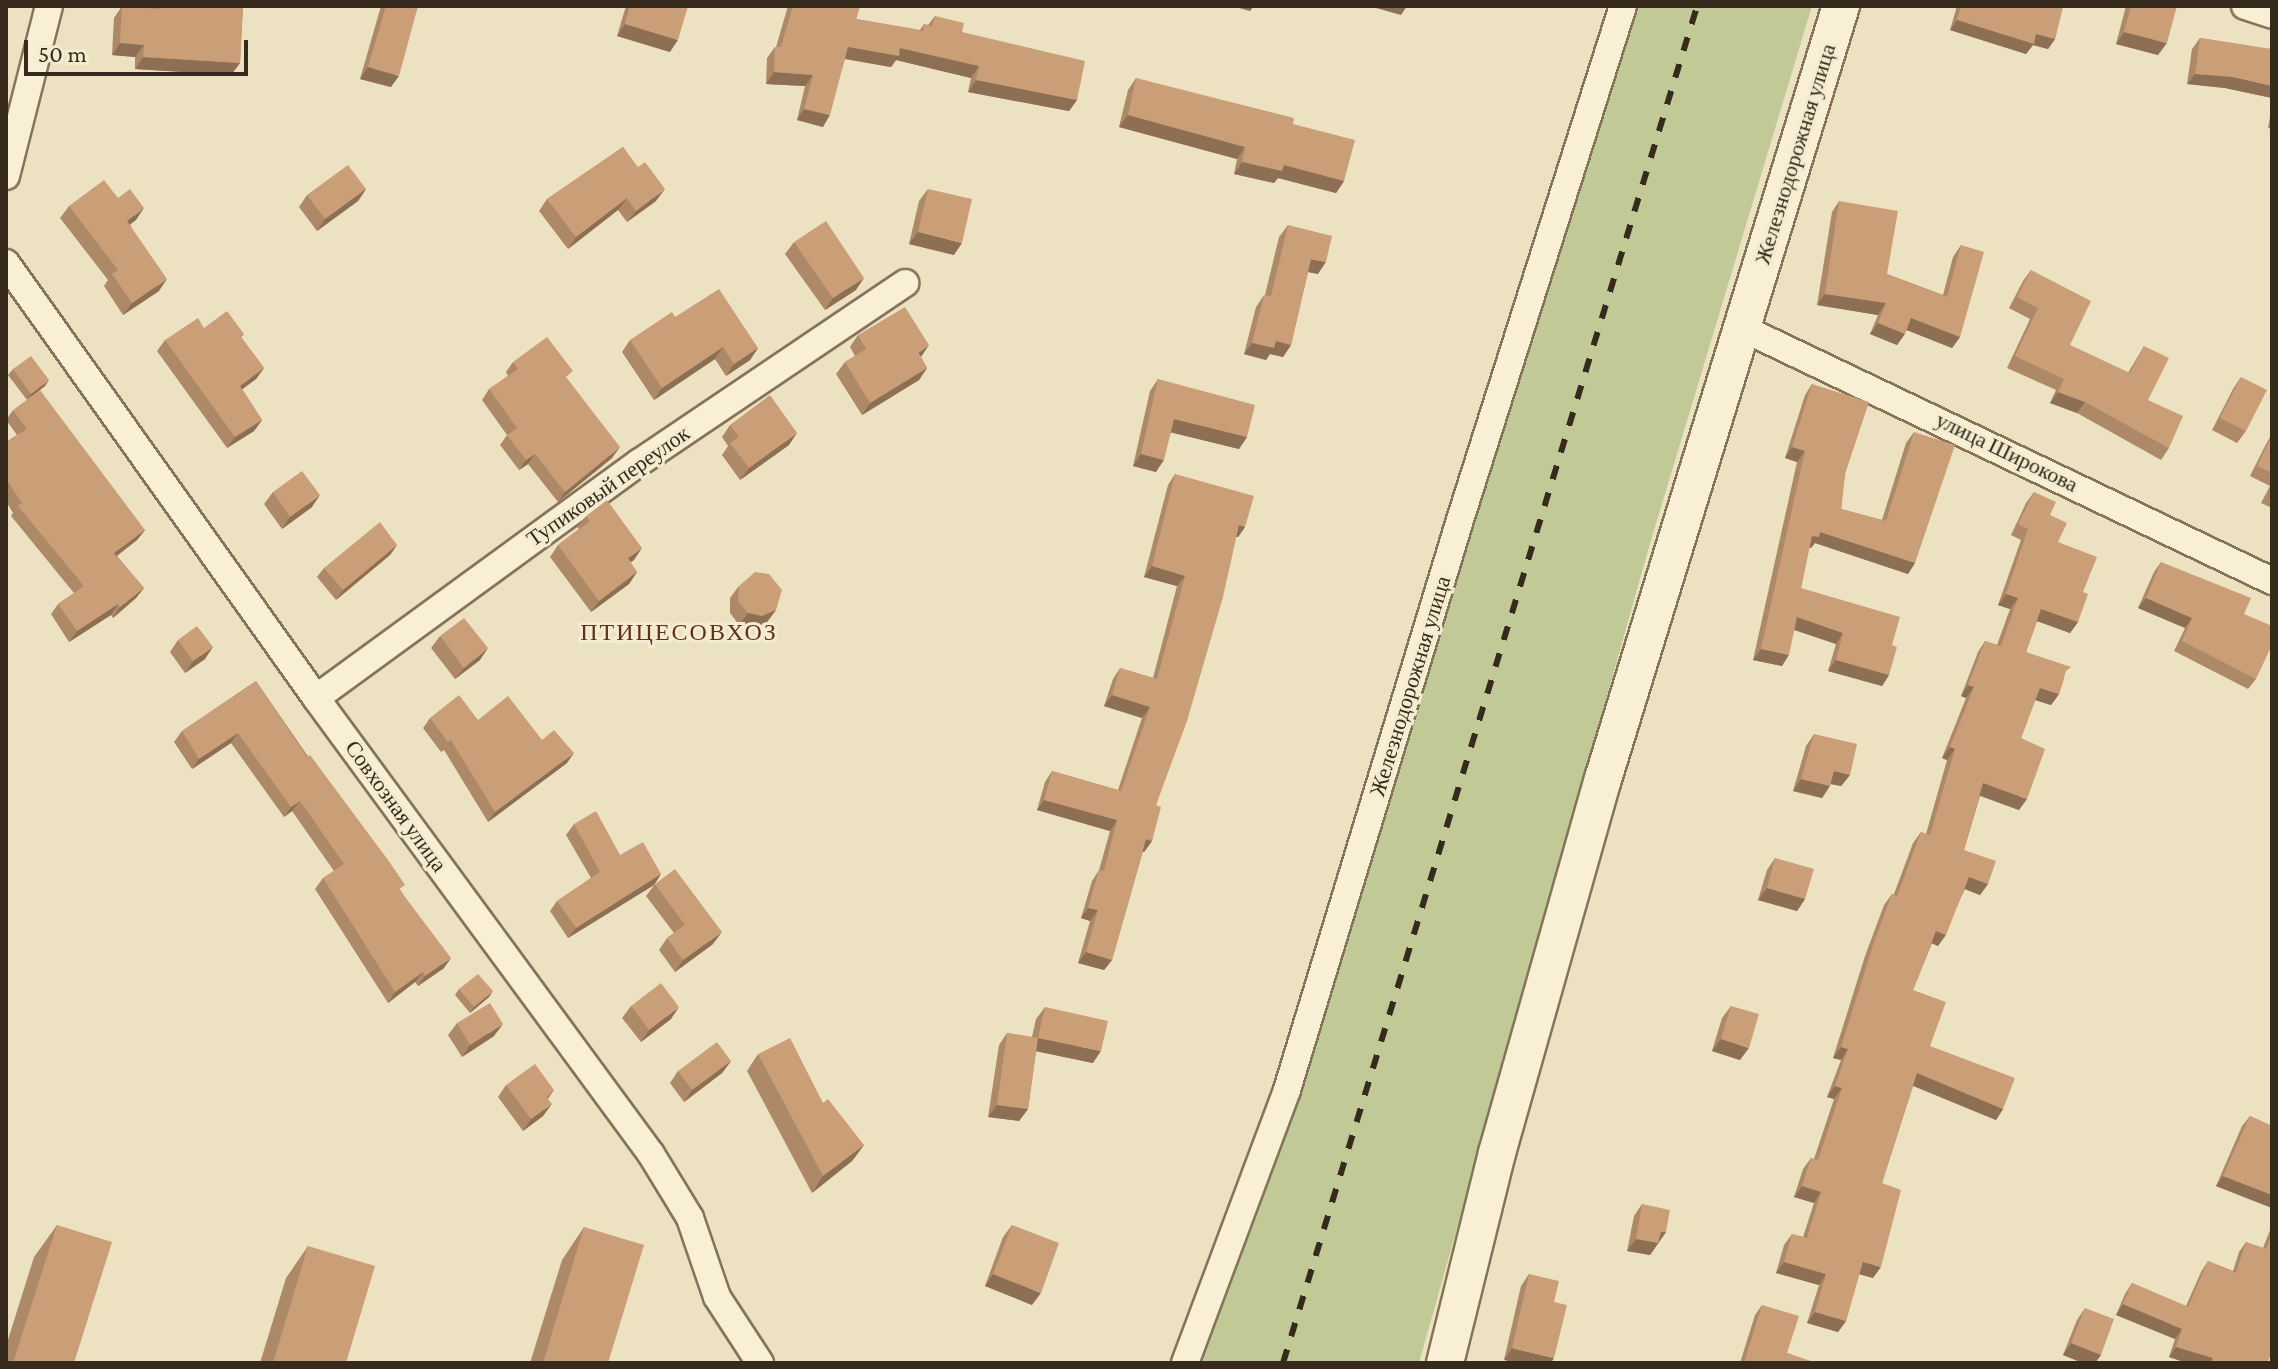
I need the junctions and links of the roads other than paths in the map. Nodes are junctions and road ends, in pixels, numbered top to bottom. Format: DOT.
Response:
graph roads {
  1 [pos="49,6"];
  2 [pos="1623,6"];
  3 [pos="1841,6"];
  4 [pos="2245,6"];
  5 [pos="2272,15"];
  6 [pos="6,176"];
  7 [pos="6,263"];
  8 [pos="905,283"];
  9 [pos="1740,327"];
  10 [pos="2272,581"];
  11 [pos="316,698"];
  12 [pos="760,1363"];
  13 [pos="1185,1363"];
  14 [pos="1445,1363"];
  1 -- 6 [label="street"];
  2 -- 13 [label="street, Железнодорожная улица"];
  3 -- 9 [label="main road, Железнодорожная улица"];
  4 -- 5 [label="street"];
  7 -- 11 [label="street, Совхозная улица"];
  8 -- 11 [label="street, Тупиковый переулок"];
  9 -- 10 [label="street, улица Широкова"];
  9 -- 14 [label="main road, Железнодорожная улица"];
  11 -- 12 [label="street, Совхозная улица"];
}
